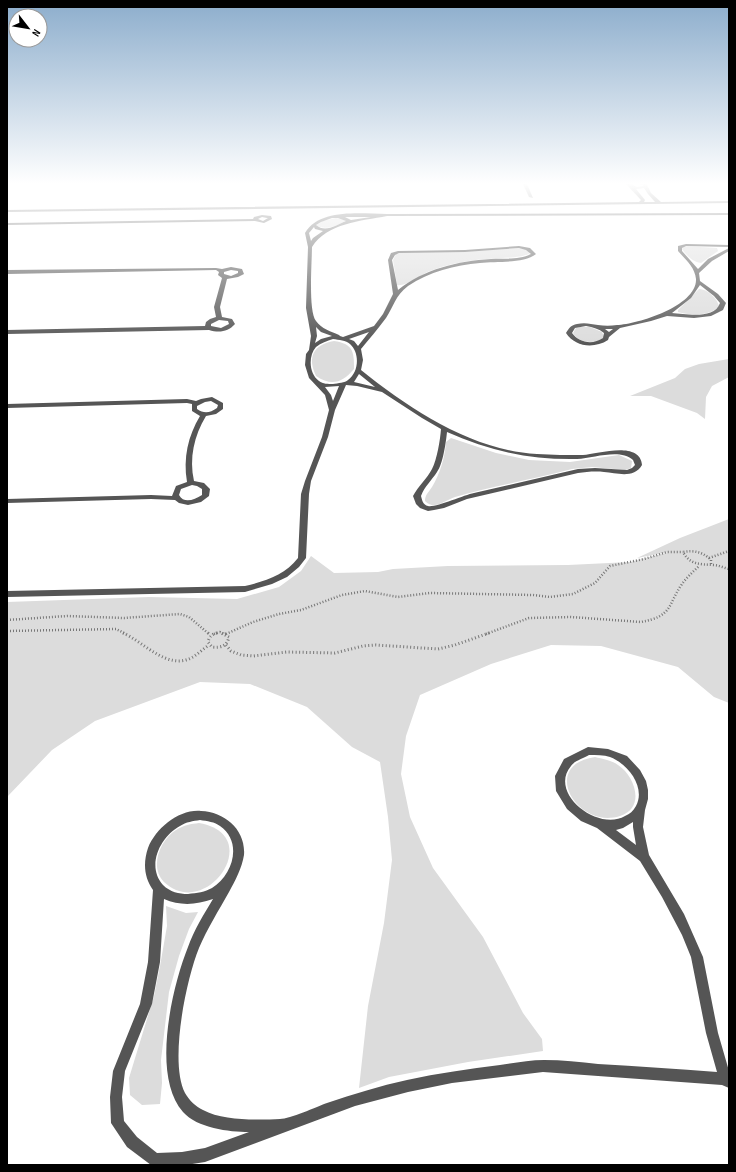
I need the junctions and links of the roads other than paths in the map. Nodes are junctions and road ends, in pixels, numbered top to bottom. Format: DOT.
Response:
graph roads {
  1 [pos="308,237"];
  2 [pos="318,237"];
  3 [pos="310,247"];
  4 [pos="729,247"];
  5 [pos="222,270"];
  6 [pos="7,272"];
  7 [pos="697,272"];
  8 [pos="225,277"];
  9 [pos="699,282"];
  10 [pos="396,294"];
  11 [pos="665,314"];
  12 [pos="219,318"];
  13 [pos="312,320"];
  14 [pos="597,326"];
  15 [pos="376,327"];
  16 [pos="618,327"];
  17 [pos="210,328"];
  18 [pos="7,332"];
  19 [pos="608,336"];
  20 [pos="341,337"];
  21 [pos="358,349"];
  22 [pos="310,350"];
  23 [pos="358,370"];
  24 [pos="318,383"];
  25 [pos="345,384"];
  26 [pos="384,391"];
  27 [pos="196,403"];
  28 [pos="7,406"];
  29 [pos="332,410"];
  30 [pos="204,415"];
  31 [pos="444,428"];
  32 [pos="191,483"];
  33 [pos="176,498"];
  34 [pos="7,501"];
  35 [pos="7,594"];
  36 [pos="640,811"];
  37 [pos="600,824"];
  38 [pos="644,857"];
  39 [pos="232,875"];
  40 [pos="159,888"];
  41 [pos="727,1081"];
  42 [pos="284,1125"];
  1 -- 3 [label="street"];
  2 -- 3 [label="street"];
  3 -- 13 [label="street"];
  4 -- 7 [label="street"];
  4 -- 7 [label="street"];
  5 -- 6 [label="street"];
  5 -- 8 [label="street"];
  5 -- 8 [label="street"];
  7 -- 9 [label="street"];
  8 -- 12 [label="street"];
  9 -- 11 [label="street"];
  9 -- 11 [label="street"];
  10 -- 10 [label="street"];
  10 -- 15 [label="street"];
  11 -- 16 [label="street"];
  12 -- 17 [label="street"];
  12 -- 17 [label="street"];
  13 -- 20 [label="street"];
  13 -- 22 [label="street"];
  14 -- 16 [label="street"];
  14 -- 19 [label="street"];
  14 -- 19 [label="street"];
  15 -- 20 [label="street"];
  15 -- 21 [label="street"];
  16 -- 19 [label="street"];
  17 -- 18 [label="street"];
  20 -- 21 [label="street"];
  20 -- 22 [label="street"];
  21 -- 23 [label="street"];
  22 -- 24 [label="street"];
  23 -- 25 [label="street"];
  23 -- 26 [label="street"];
  24 -- 25 [label="street"];
  24 -- 29 [label="street"];
  25 -- 26 [label="street"];
  25 -- 29 [label="street"];
  26 -- 31 [label="street"];
  27 -- 28 [label="street"];
  27 -- 30 [label="street"];
  27 -- 30 [label="street"];
  29 -- 35 [label="street"];
  30 -- 32 [label="street"];
  31 -- 31 [label="street"];
  32 -- 33 [label="street"];
  32 -- 33 [label="street"];
  33 -- 34 [label="street"];
  36 -- 37 [label="street"];
  36 -- 37 [label="street"];
  36 -- 38 [label="street"];
  37 -- 38 [label="street"];
  38 -- 41 [label="street"];
  39 -- 40 [label="street"];
  39 -- 40 [label="street"];
  39 -- 42 [label="street"];
  40 -- 42 [label="street"];
  41 -- 42 [label="street"];
}
